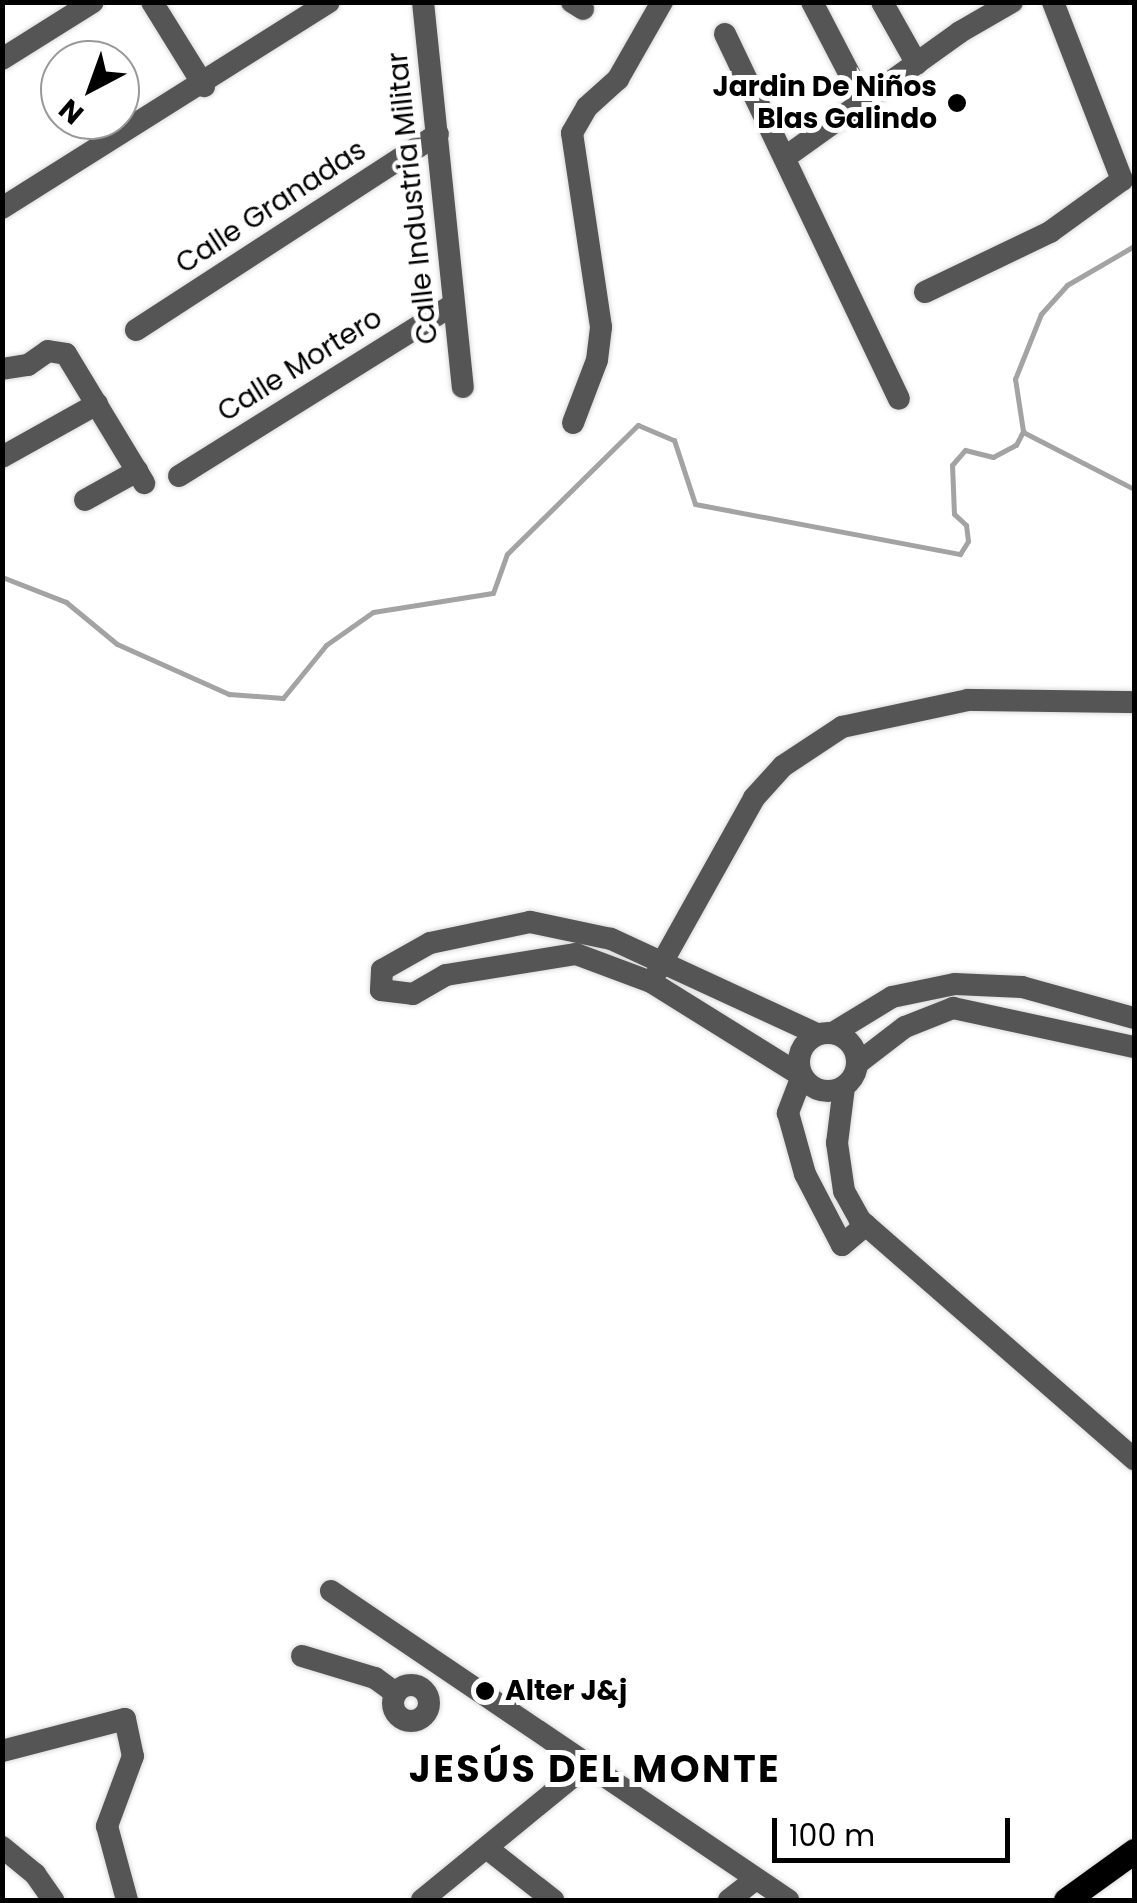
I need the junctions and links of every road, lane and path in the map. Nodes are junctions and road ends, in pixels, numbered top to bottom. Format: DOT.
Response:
graph roads {
  1 [pos="93,2"];
  2 [pos="152,2"];
  3 [pos="329,2"];
  4 [pos="423,2"];
  5 [pos="662,2"];
  6 [pos="812,2"];
  7 [pos="882,2"];
  8 [pos="971,2"];
  9 [pos="1012,2"];
  10 [pos="1053,2"];
  11 [pos="960,32"];
  12 [pos="725,34"];
  13 [pos="2,59"];
  14 [pos="917,64"];
  15 [pos="204,86"];
  16 [pos="864,102"];
  17 [pos="438,134"];
  18 [pos="787,156"];
  19 [pos="2,208"];
  20 [pos="925,292"];
  21 [pos="453,306"];
  22 [pos="136,330"];
  23 [pos="2,368"];
  24 [pos="463,388"];
  25 [pos="899,399"];
  26 [pos="97,404"];
  27 [pos="573,423"];
  28 [pos="2,457"];
  29 [pos="179,476"];
  30 [pos="85,500"];
  31 [pos="1134,702"];
  32 [pos="663,960"];
  33 [pos="651,982"];
  34 [pos="1134,1018"];
  35 [pos="825,1034"];
  36 [pos="1134,1047"];
  37 [pos="858,1063"];
  38 [pos="802,1076"];
  39 [pos="844,1087"];
  40 [pos="866,1225"];
  41 [pos="1134,1459"];
  42 [pos="332,1591"];
  43 [pos="302,1656"];
  44 [pos="458,1677"];
  45 [pos="2,1751"];
  46 [pos="586,1766"];
  47 [pos="2,1847"];
  48 [pos="488,1850"];
  49 [pos="1134,1851"];
  50 [pos="755,1880"];
  51 [pos="53,1900"];
  52 [pos="127,1900"];
  53 [pos="422,1900"];
  54 [pos="553,1900"];
  55 [pos="729,1900"];
  56 [pos="788,1900"];
  57 [pos="1066,1900"];
  1 -- 13 [label="street"];
  2 -- 15 [label="street"];
  3 -- 15 [label="street"];
  4 -- 17 [label="street, Calle Industria Militar"];
  5 -- 27 [label="street"];
  6 -- 16 [label="street"];
  7 -- 14 [label="street"];
  8 -- 11 [label="street"];
  9 -- 11 [label="street"];
  10 -- 20 [label="street"];
  11 -- 14 [label="street"];
  12 -- 18 [label="street"];
  14 -- 16 [label="street"];
  15 -- 19 [label="street"];
  16 -- 18 [label="street"];
  17 -- 21 [label="street, Calle Industria Militar"];
  17 -- 22 [label="street, Calle Granadas"];
  18 -- 25 [label="street"];
  21 -- 24 [label="street, Calle Industria Militar"];
  21 -- 29 [label="street, Calle Mortero"];
  23 -- 26 [label="street"];
  26 -- 28 [label="street"];
  26 -- 30 [label="street"];
  31 -- 32 [label="street"];
  32 -- 33 [label="street"];
  32 -- 33 [label="street"];
  32 -- 35 [label="street"];
  33 -- 38 [label="street"];
  34 -- 35 [label="street"];
  35 -- 37 [label="street"];
  35 -- 38 [label="street"];
  36 -- 37 [label="street"];
  37 -- 39 [label="street"];
  38 -- 39 [label="street"];
  38 -- 40 [label="street"];
  39 -- 40 [label="street"];
  40 -- 41 [label="street"];
  42 -- 44 [label="street"];
  43 -- 44 [label="street"];
  44 -- 46 [label="street"];
  45 -- 52 [label="street"];
  46 -- 48 [label="street"];
  46 -- 50 [label="street"];
  47 -- 51 [label="street"];
  48 -- 53 [label="street"];
  48 -- 54 [label="street"];
  49 -- 57 [label="main road"];
  50 -- 55 [label="street"];
  50 -- 56 [label="street"];
}
